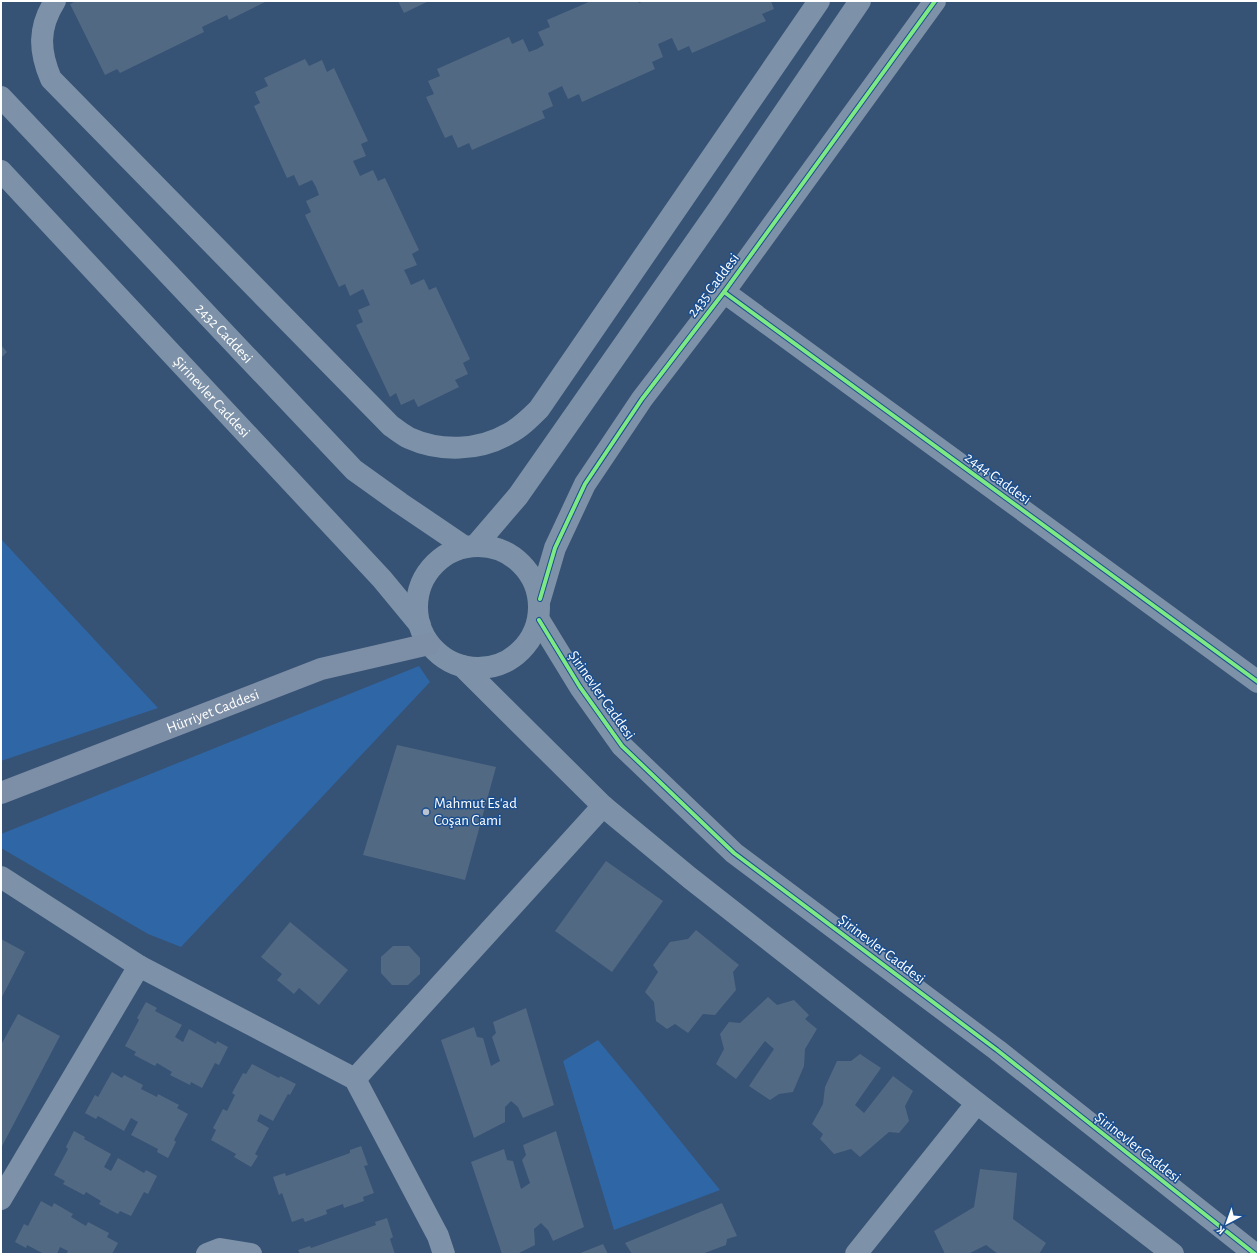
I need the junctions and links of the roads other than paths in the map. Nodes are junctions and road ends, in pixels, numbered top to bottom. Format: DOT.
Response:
graph roads {
  1 [pos="55,1"];
  2 [pos="819,1"];
  3 [pos="860,1"];
  4 [pos="935,1"];
  5 [pos="1,97"];
  6 [pos="1,171"];
  7 [pos="724,292"];
  8 [pos="471,546"];
  9 [pos="539,609"];
  10 [pos="424,634"];
  11 [pos="462,666"];
  12 [pos="1258,682"];
  13 [pos="1,793"];
  14 [pos="603,806"];
  15 [pos="1,877"];
  16 [pos="138,966"];
  17 [pos="355,1079"];
  18 [pos="977,1103"];
  19 [pos="1,1199"];
  20 [pos="207,1254"];
  21 [pos="250,1254"];
  22 [pos="444,1254"];
  23 [pos="856,1254"];
  24 [pos="1173,1254"];
  25 [pos="1255,1254"];
  1 -- 2 [label="street"];
  3 -- 8 [label="street"];
  4 -- 7 [label="street, 2435 Caddesi"];
  5 -- 8 [label="street, 2432 Caddesi"];
  6 -- 10 [label="street, Şirinevler Caddesi"];
  7 -- 9 [label="street, 2435 Caddesi"];
  7 -- 12 [label="street, 2444 Caddesi"];
  8 -- 9 [label="street, Şirinevler Caddesi"];
  8 -- 10 [label="street"];
  9 -- 11 [label="street, Şirinevler Caddesi"];
  9 -- 25 [label="street, Şirinevler Caddesi"];
  10 -- 11 [label="street, Şirinevler Caddesi"];
  10 -- 13 [label="main road, Hürriyet Caddesi"];
  11 -- 14 [label="street, Şirinevler Caddesi"];
  14 -- 17 [label="street"];
  14 -- 18 [label="street, Şirinevler Caddesi"];
  15 -- 16 [label="street"];
  16 -- 17 [label="street"];
  16 -- 19 [label="street"];
  17 -- 22 [label="street"];
  18 -- 23 [label="street"];
  18 -- 24 [label="street, Şirinevler Caddesi"];
  20 -- 21 [label="street"];
}
